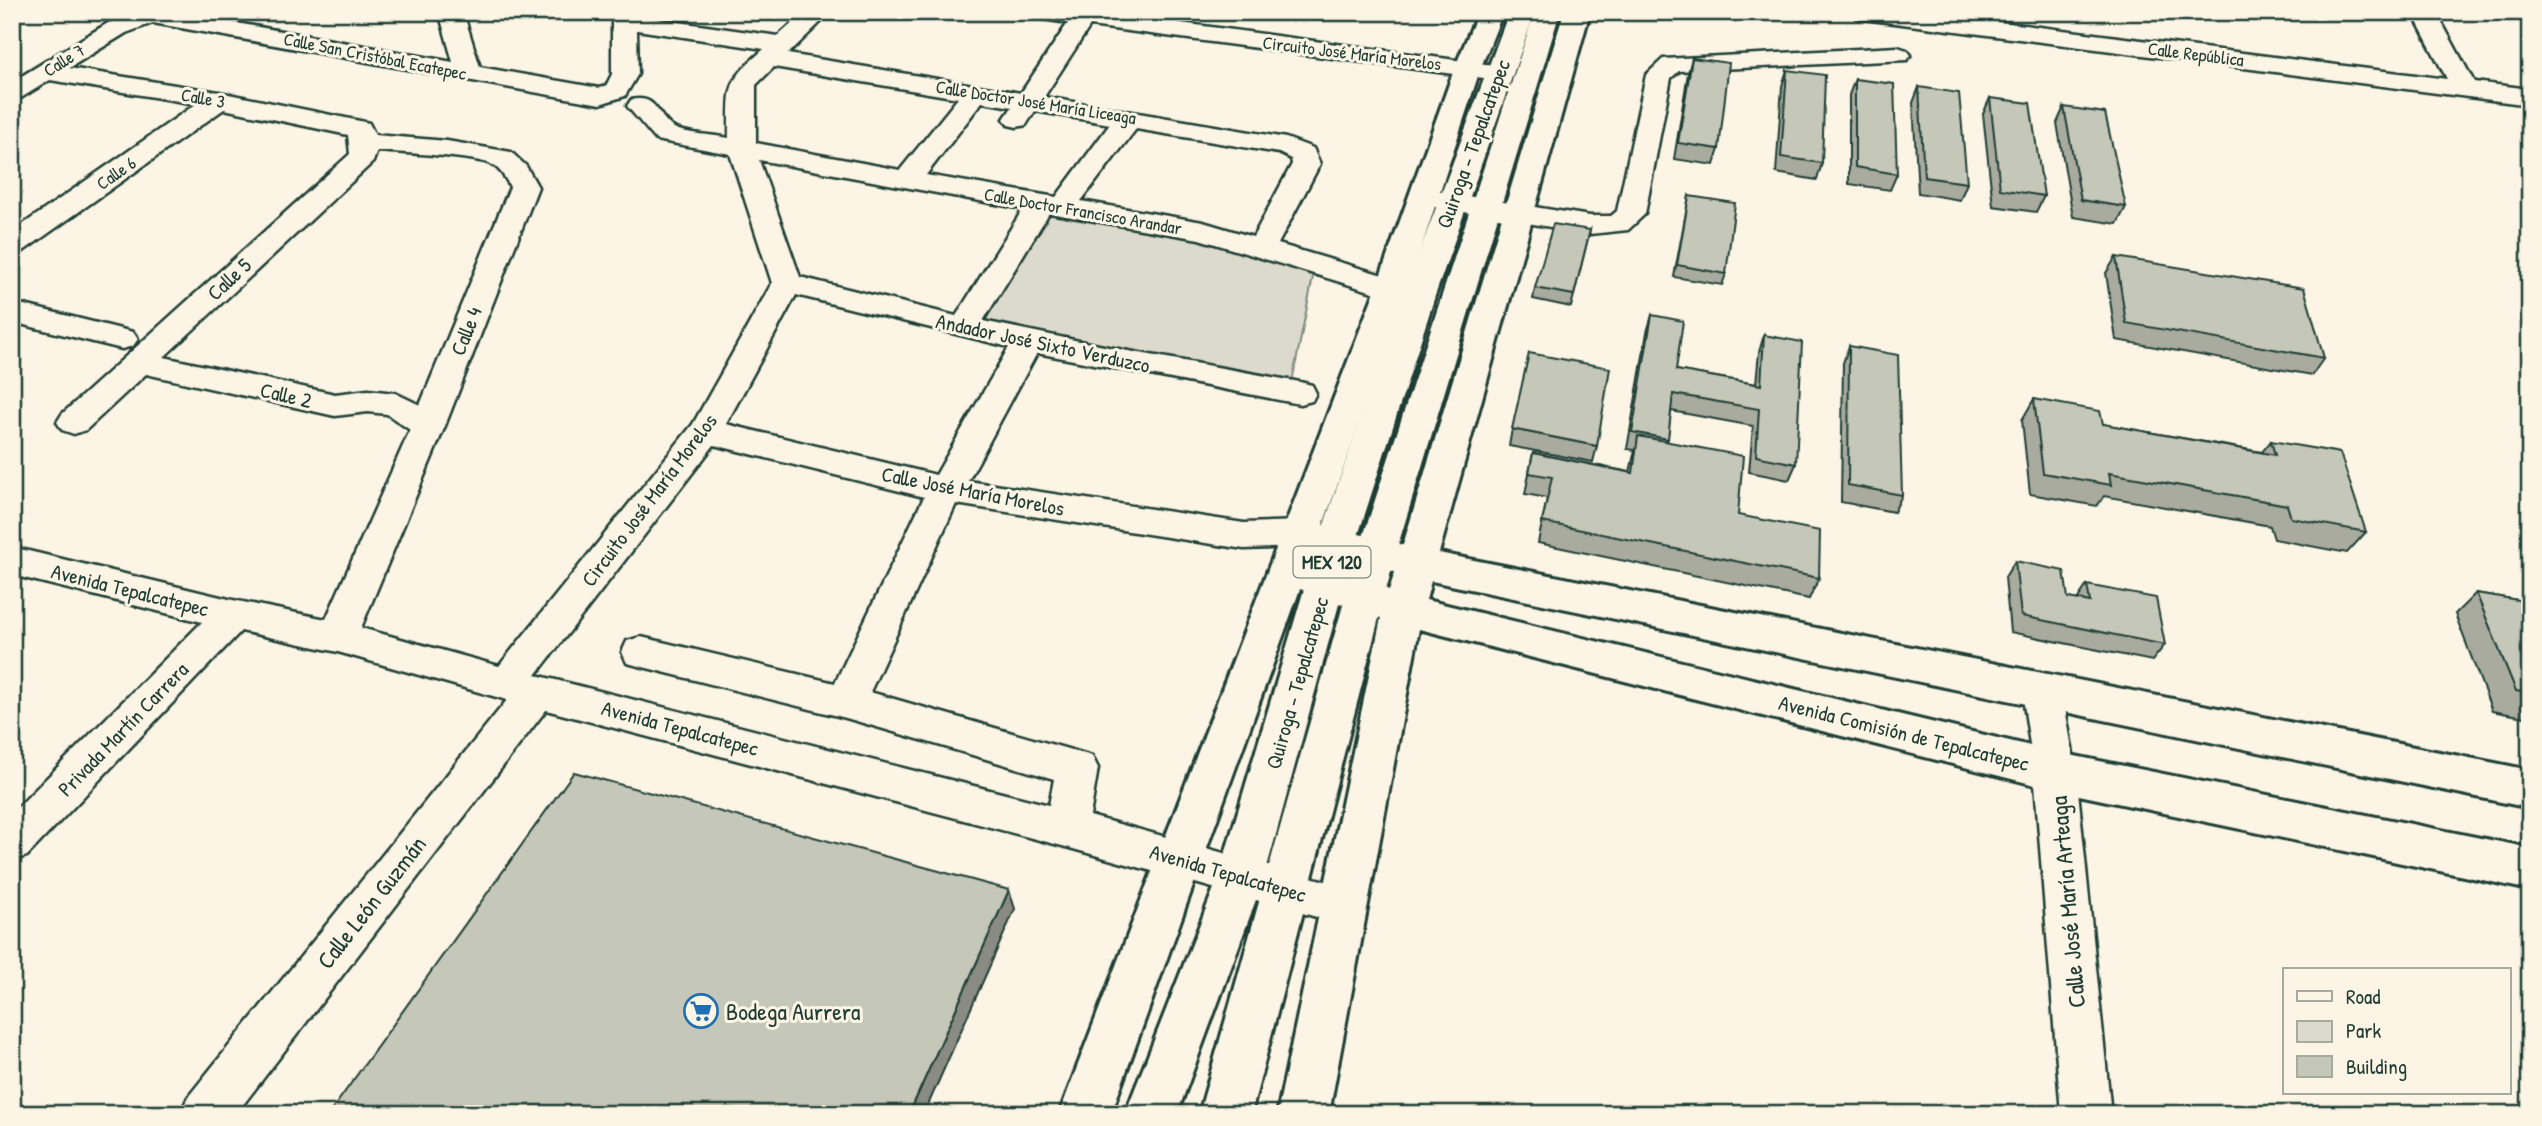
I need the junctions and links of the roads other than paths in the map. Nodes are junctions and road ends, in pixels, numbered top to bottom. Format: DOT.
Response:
graph roads {
  1 [pos="451,12"];
  2 [pos="819,12"];
  3 [pos="1038,12"];
  4 [pos="1491,12"];
  5 [pos="1522,12"];
  6 [pos="1547,12"];
  7 [pos="1577,12"];
  8 [pos="1863,12"];
  9 [pos="2424,12"];
  10 [pos="1085,15"];
  11 [pos="139,16"];
  12 [pos="624,17"];
  13 [pos="1991,20"];
  14 [pos="776,51"];
  15 [pos="1898,55"];
  16 [pos="1483,70"];
  17 [pos="469,74"];
  18 [pos="25,81"];
  19 [pos="2464,87"];
  20 [pos="977,92"];
  21 [pos="2530,97"];
  22 [pos="219,100"];
  23 [pos="640,106"];
  24 [pos="1023,110"];
  25 [pos="1131,119"];
  26 [pos="362,135"];
  27 [pos="742,150"];
  28 [pos="907,180"];
  29 [pos="1052,205"];
  30 [pos="1470,205"];
  31 [pos="12,246"];
  32 [pos="1261,249"];
  33 [pos="787,283"];
  34 [pos="1406,292"];
  35 [pos="12,312"];
  36 [pos="954,325"];
  37 [pos="1028,341"];
  38 [pos="131,350"];
  39 [pos="1300,393"];
  40 [pos="74,422"];
  41 [pos="428,426"];
  42 [pos="706,431"];
  43 [pos="944,490"];
  44 [pos="1309,547"];
  45 [pos="1377,552"];
  46 [pos="12,561"];
  47 [pos="1416,563"];
  48 [pos="1326,584"];
  49 [pos="1385,604"];
  50 [pos="233,615"];
  51 [pos="338,637"];
  52 [pos="641,652"];
  53 [pos="523,688"];
  54 [pos="2042,691"];
  55 [pos="846,702"];
  56 [pos="2055,771"];
  57 [pos="2530,789"];
  58 [pos="1066,828"];
  59 [pos="12,842"];
  60 [pos="1179,859"];
  61 [pos="2530,869"];
  62 [pos="1241,878"];
  63 [pos="1286,891"];
  64 [pos="1345,905"];
  65 [pos="205,1114"];
  66 [pos="1085,1114"];
  67 [pos="1151,1114"];
  68 [pos="1225,1114"];
  69 [pos="1303,1114"];
  70 [pos="2086,1114"];
  1 -- 17 [label="street"];
  2 -- 14 [label="street"];
  3 -- 10 [label="street, Circuito José María Morelos"];
  4 -- 16 [label="street"];
  5 -- 16 [label="street, Quiroga - Tepalcatepec"];
  6 -- 30 [label="street, Quiroga - Tepalcatepec / MEX 120"];
  7 -- 30 [label="street"];
  8 -- 13 [label="street, Calle República"];
  9 -- 19 [label="street"];
  10 -- 16 [label="street, Circuito José María Morelos"];
  10 -- 24 [label="street"];
  11 -- 17 [label="street, Calle San Cristóbal Ecatepec"];
  11 -- 18 [label="street, Calle 7"];
  12 -- 14 [label="street, Calle Doctor José María Liceaga"];
  12 -- 17 [label="street, Calle San Cristóbal Ecatepec"];
  13 -- 19 [label="street, Calle República"];
  14 -- 20 [label="street, Calle Doctor José María Liceaga"];
  14 -- 27 [label="street"];
  15 -- 30 [label="street"];
  16 -- 30 [label="street"];
  18 -- 22 [label="street, Calle 3"];
  19 -- 21 [label="street, Calle República"];
  20 -- 24 [label="street, Calle Doctor José María Liceaga"];
  20 -- 28 [label="street"];
  22 -- 26 [label="street, Calle 3"];
  22 -- 31 [label="street, Calle 6"];
  23 -- 27 [label="street, Calle Doctor Francisco Arandar"];
  24 -- 25 [label="street, Calle Doctor José María Liceaga"];
  25 -- 29 [label="street"];
  25 -- 32 [label="street, Calle Doctor José María Liceaga"];
  26 -- 38 [label="street, Calle 5"];
  26 -- 41 [label="street, Calle 4"];
  27 -- 28 [label="street, Calle Doctor Francisco Arandar"];
  27 -- 33 [label="street"];
  28 -- 29 [label="street, Calle Doctor Francisco Arandar"];
  29 -- 32 [label="street, Calle Doctor Francisco Arandar"];
  29 -- 36 [label="street"];
  30 -- 34 [label="street"];
  30 -- 45 [label="street, Quiroga - Tepalcatepec / MEX 120"];
  30 -- 47 [label="street"];
  32 -- 34 [label="street, Calle Doctor Francisco Arandar"];
  33 -- 36 [label="street, Andador José Sixto Verduzco"];
  33 -- 42 [label="street, Circuito José María Morelos"];
  34 -- 44 [label="street"];
  35 -- 38 [label="street, Calle 2"];
  36 -- 37 [label="street, Andador José Sixto Verduzco"];
  37 -- 39 [label="street, Andador José Sixto Verduzco"];
  37 -- 43 [label="street"];
  38 -- 40 [label="street, Calle 5"];
  38 -- 41 [label="street, Calle 2"];
  41 -- 51 [label="street, Calle 4"];
  42 -- 43 [label="street, Calle José María Morelos"];
  42 -- 53 [label="street, Circuito José María Morelos"];
  43 -- 44 [label="street, Calle José María Morelos"];
  43 -- 55 [label="street"];
  44 -- 45 [label="street"];
  44 -- 48 [label="street, Avenida Comisión de Tepalcatepec"];
  44 -- 60 [label="street"];
  45 -- 47 [label="street"];
  45 -- 49 [label="street, Quiroga - Tepalcatepec / MEX 120"];
  46 -- 50 [label="street, Avenida Tepalcatepec"];
  47 -- 49 [label="street"];
  47 -- 54 [label="street"];
  48 -- 49 [label="street, Avenida Comisión de Tepalcatepec"];
  48 -- 62 [label="street, Quiroga - Tepalcatepec / MEX 120"];
  49 -- 56 [label="street, Avenida Comisión de Tepalcatepec"];
  49 -- 63 [label="street, Quiroga - Tepalcatepec / MEX 120"];
  49 -- 64 [label="street"];
  50 -- 51 [label="street, Avenida Tepalcatepec"];
  50 -- 59 [label="street, Privada Martín Carrera"];
  51 -- 53 [label="street, Avenida Tepalcatepec"];
  52 -- 55 [label="street"];
  53 -- 58 [label="street, Avenida Tepalcatepec"];
  53 -- 65 [label="street, Calle León Guzmán"];
  54 -- 56 [label="street, Calle José María Arteaga"];
  54 -- 57 [label="street"];
  55 -- 58 [label="street"];
  56 -- 61 [label="street, Avenida Comisión de Tepalcatepec"];
  56 -- 70 [label="street, Calle José María Arteaga"];
  58 -- 60 [label="street, Avenida Tepalcatepec"];
  60 -- 62 [label="street, Avenida Tepalcatepec"];
  60 -- 66 [label="street"];
  62 -- 63 [label="street, Avenida Tepalcatepec"];
  62 -- 67 [label="street, Quiroga - Tepalcatepec / MEX 120"];
  63 -- 64 [label="street, Avenida Tepalcatepec"];
  63 -- 68 [label="street, Quiroga - Tepalcatepec / MEX 120"];
  64 -- 69 [label="street"];
}
